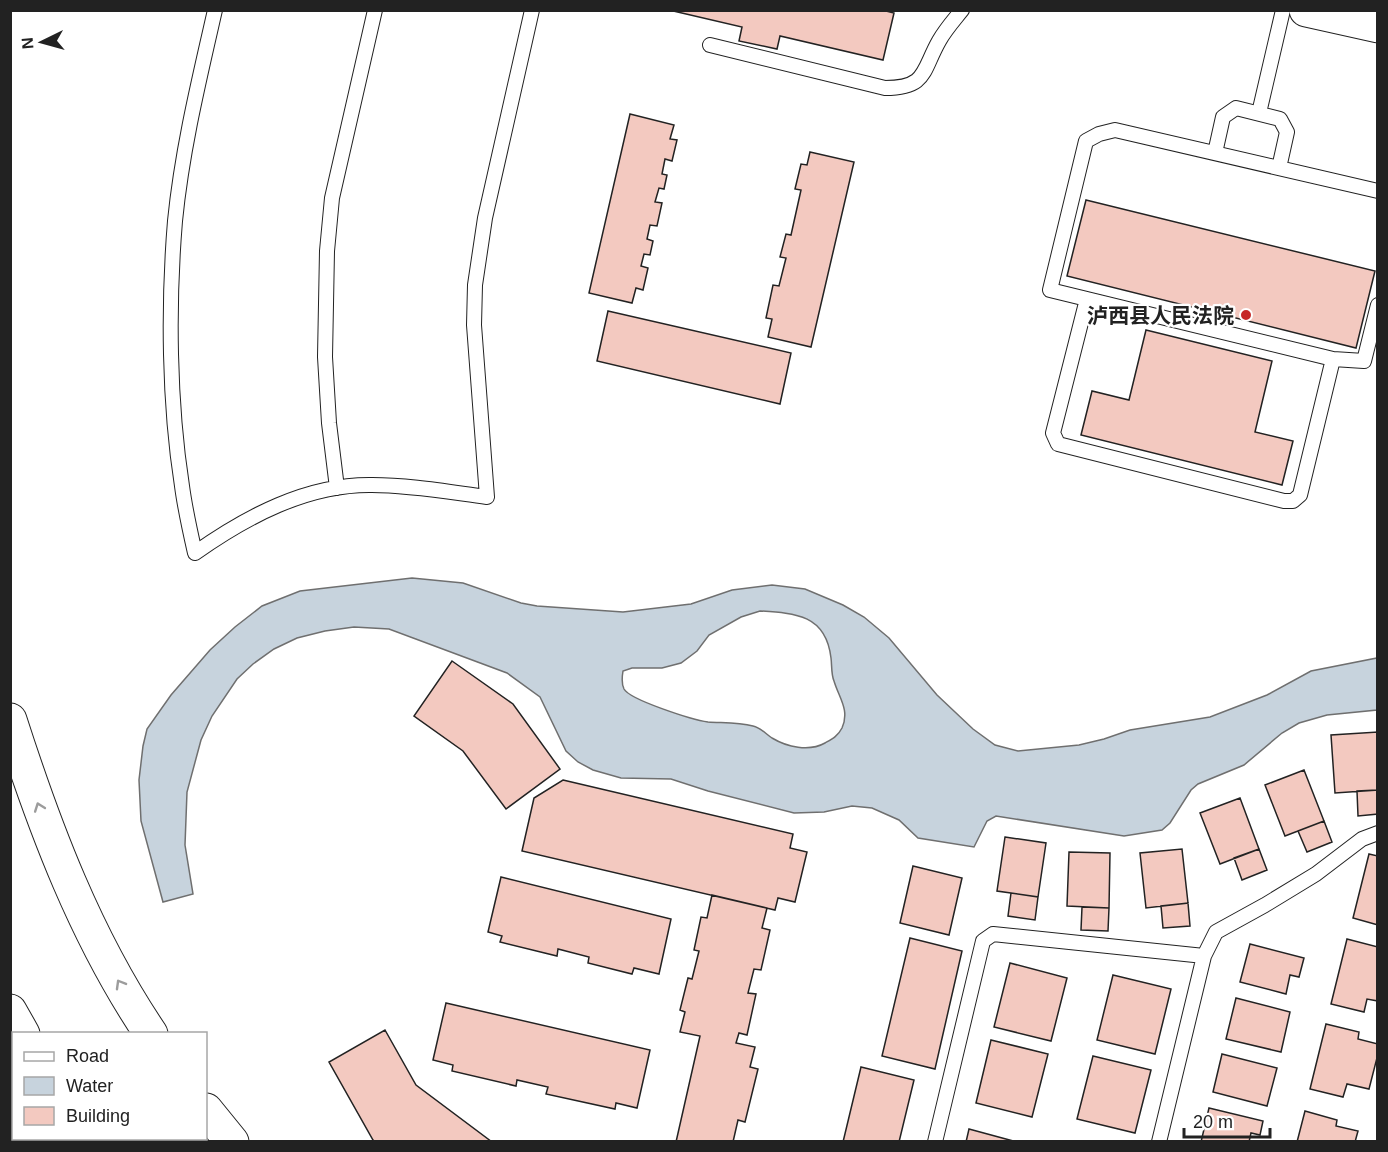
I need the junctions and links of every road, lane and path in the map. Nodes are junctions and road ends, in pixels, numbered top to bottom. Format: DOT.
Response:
graph roads {
  1 [pos="215,10"];
  2 [pos="375,10"];
  3 [pos="532,10"];
  4 [pos="962,10"];
  5 [pos="1283,10"];
  6 [pos="1306,10"];
  7 [pos="1377,26"];
  8 [pos="710,45"];
  9 [pos="1259,113"];
  10 [pos="1215,153"];
  11 [pos="1278,168"];
  12 [pos="1377,191"];
  13 [pos="1087,299"];
  14 [pos="1377,305"];
  15 [pos="1333,359"];
  16 [pos="337,488"];
  17 [pos="10,720"];
  18 [pos="1377,832"];
  19 [pos="1204,956"];
  20 [pos="10,1011"];
  21 [pos="22,1032"];
  22 [pos="150,1032"];
  23 [pos="207,1111"];
  24 [pos="232,1142"];
  25 [pos="935,1142"];
  26 [pos="1159,1142"];
  1 -- 16 [label="lane"];
  2 -- 16 [label="lane"];
  3 -- 16 [label="lane"];
  4 -- 8 [label="lane"];
  5 -- 9 [label="lane"];
  6 -- 7 [label="main road"];
  9 -- 10 [label="lane"];
  9 -- 11 [label="lane"];
  10 -- 11 [label="lane"];
  10 -- 13 [label="lane"];
  11 -- 12 [label="lane"];
  13 -- 15 [label="lane"];
  13 -- 15 [label="lane"];
  14 -- 15 [label="lane"];
  22 -- 17 [label="main road, one-way"];
  18 -- 19 [label="lane"];
  19 -- 25 [label="lane"];
  19 -- 26 [label="lane"];
  20 -- 21 [label="main road"];
  23 -- 24 [label="main road"];
}
